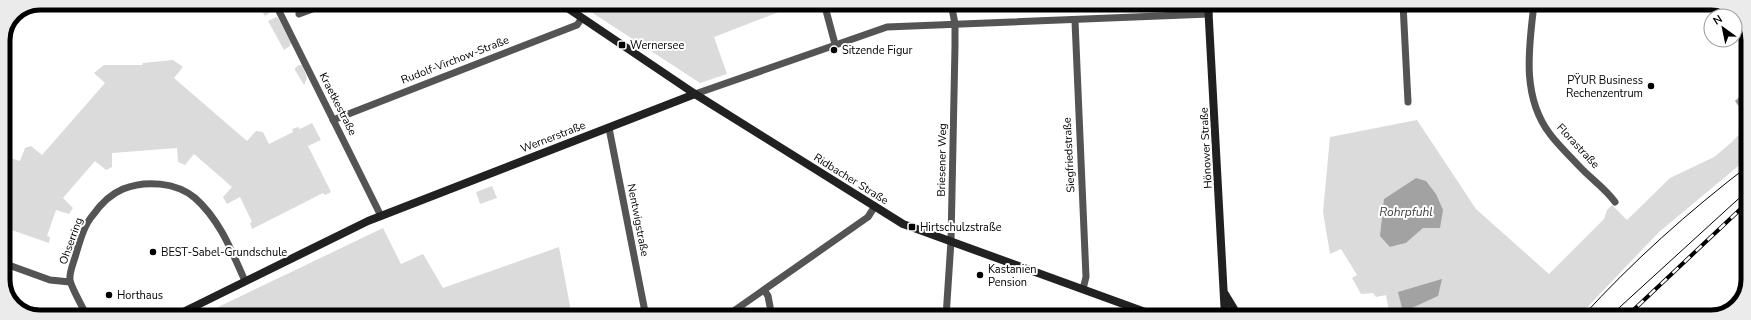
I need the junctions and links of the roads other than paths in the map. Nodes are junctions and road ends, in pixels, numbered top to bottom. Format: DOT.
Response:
graph roads {
  1 [pos="278,10"];
  2 [pos="310,10"];
  3 [pos="570,10"];
  4 [pos="826,10"];
  5 [pos="952,10"];
  6 [pos="1209,10"];
  7 [pos="1403,10"];
  8 [pos="1533,10"];
  9 [pos="299,14"];
  10 [pos="1209,14"];
  11 [pos="582,18"];
  12 [pos="1075,20"];
  13 [pos="954,24"];
  14 [pos="835,44"];
  15 [pos="694,94"];
  16 [pos="1408,102"];
  17 [pos="333,120"];
  18 [pos="609,128"];
  19 [pos="1616,202"];
  20 [pos="875,206"];
  21 [pos="381,216"];
  22 [pos="952,241"];
  23 [pos="10,266"];
  24 [pos="245,281"];
  25 [pos="70,282"];
  26 [pos="1083,289"];
  27 [pos="764,290"];
  28 [pos="1224,291"];
  29 [pos="84,310"];
  30 [pos="187,310"];
  31 [pos="645,310"];
  32 [pos="735,310"];
  33 [pos="771,310"];
  34 [pos="947,310"];
  35 [pos="1140,310"];
  36 [pos="1225,310"];
  37 [pos="1235,310"];
  1 -- 17 [label="street, Kraetkestraße"];
  2 -- 9 [label="street"];
  3 -- 11 [label="street, Ridbacher Straße"];
  4 -- 14 [label="street"];
  5 -- 13 [label="street, Briesener Weg"];
  6 -- 10 [label="street, Hönower Straße"];
  7 -- 16 [label="street"];
  8 -- 19 [label="street, Florastraße"];
  10 -- 12 [label="street, Wernerstraße"];
  10 -- 28 [label="street, Hönower Straße"];
  11 -- 15 [label="street, Ridbacher Straße"];
  11 -- 17 [label="street, Rudolf-Virchow-Straße"];
  12 -- 13 [label="street, Wernerstraße"];
  12 -- 26 [label="street, Siegfriedstraße"];
  13 -- 14 [label="street, Wernerstraße"];
  13 -- 22 [label="street, Briesener Weg"];
  14 -- 15 [label="street, Wernerstraße"];
  15 -- 18 [label="street, Wernerstraße"];
  15 -- 20 [label="street, Ridbacher Straße"];
  17 -- 21 [label="street, Kraetkestraße"];
  18 -- 21 [label="street, Wernerstraße"];
  18 -- 31 [label="street, Nentwigstraße"];
  20 -- 22 [label="street, Ridbacher Straße"];
  20 -- 27 [label="street"];
  21 -- 24 [label="street, Wernerstraße"];
  22 -- 26 [label="street, Ridbacher Straße"];
  22 -- 34 [label="street, Briesener Weg"];
  23 -- 25 [label="street"];
  24 -- 25 [label="street, Ohserring"];
  24 -- 30 [label="street, Wernerstraße"];
  25 -- 29 [label="street, Ohserring"];
  26 -- 35 [label="street, Ridbacher Straße"];
  27 -- 32 [label="street"];
  27 -- 33 [label="street"];
  28 -- 36 [label="street, Hönower Straße"];
  28 -- 37 [label="street, Hönower Straße"];
}
